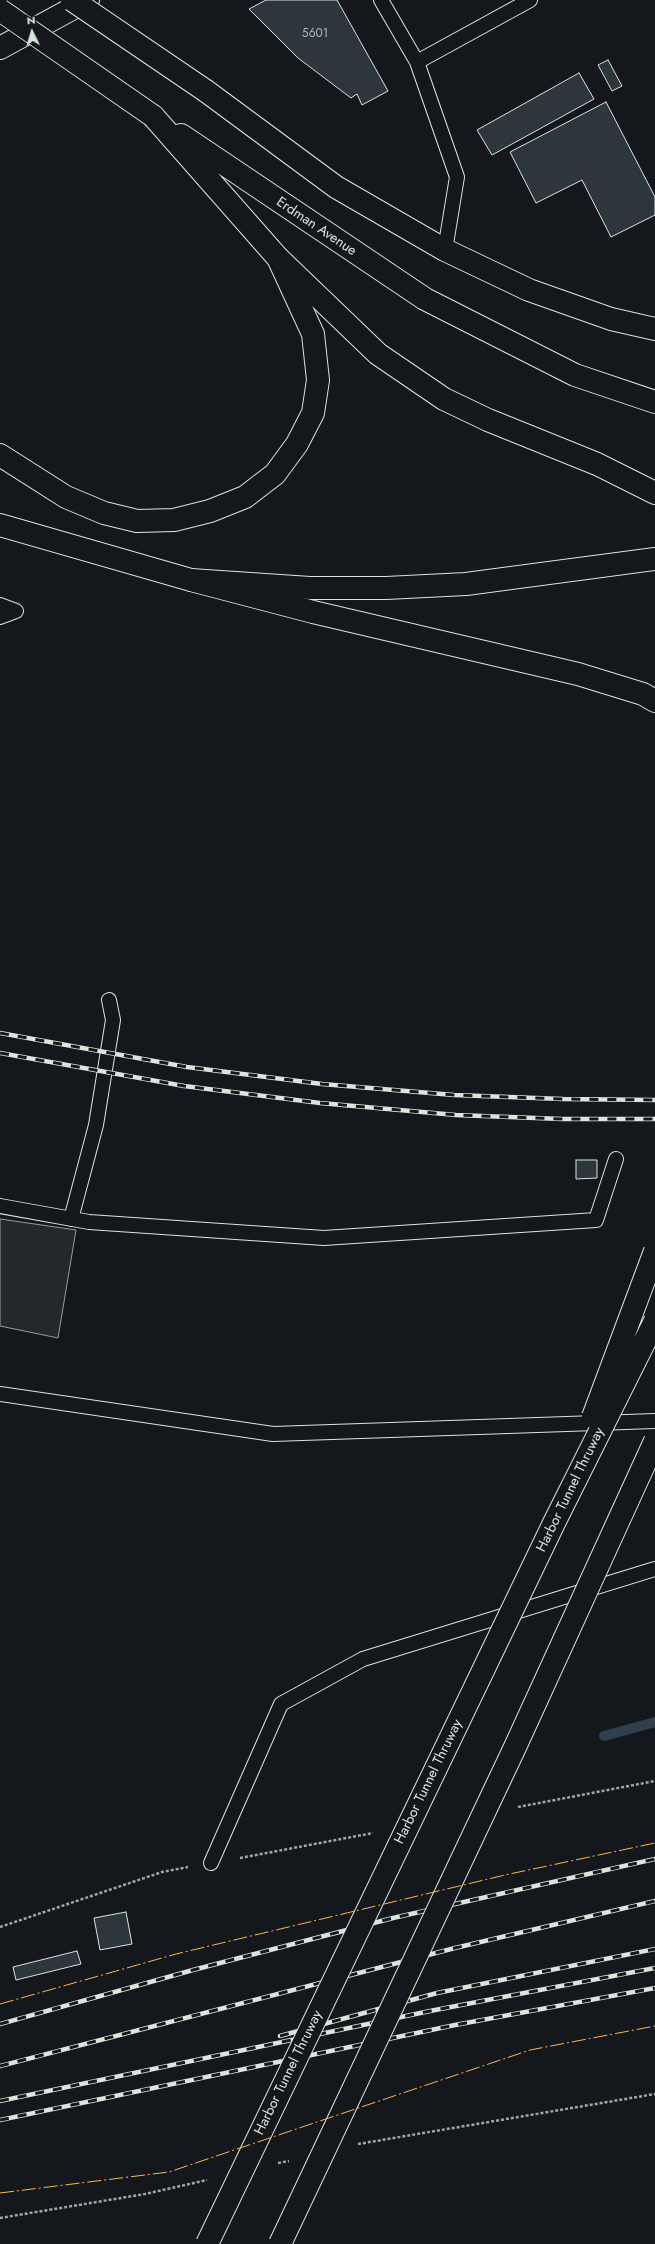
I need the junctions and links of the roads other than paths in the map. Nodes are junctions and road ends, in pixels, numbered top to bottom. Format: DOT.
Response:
graph roads {
  1 [pos="72,0"];
  2 [pos="88,0"];
  3 [pos="380,0"];
  4 [pos="530,0"];
  5 [pos="0,10"];
  6 [pos="0,48"];
  7 [pos="417,62"];
  8 [pos="153,116"];
  9 [pos="445,250"];
  10 [pos="278,258"];
  11 [pos="655,329"];
  12 [pos="655,402"];
  13 [pos="0,455"];
  14 [pos="655,493"];
  15 [pos="0,525"];
  16 [pos="655,559"];
  17 [pos="191,580"];
  18 [pos="0,605"];
  19 [pos="0,618"];
  20 [pos="655,701"];
  21 [pos="109,1000"];
  22 [pos="616,1158"];
  23 [pos="0,1206"];
  24 [pos="71,1219"];
  25 [pos="655,1251"];
  26 [pos="655,1321"];
  27 [pos="0,1394"];
  28 [pos="655,1421"];
  29 [pos="655,1441"];
  30 [pos="554,1523"];
  31 [pos="655,1569"];
  32 [pos="211,1863"];
  33 [pos="207,2244"];
  34 [pos="280,2244"];
  1 -- 9 [label="main road, bridge"];
  2 -- 6 [label="main road"];
  3 -- 7 [label="lane"];
  4 -- 7 [label="lane"];
  5 -- 8 [label="main road, Erdman Avenue, bridge"];
  7 -- 9 [label="lane"];
  8 -- 10 [label="main road"];
  8 -- 12 [label="main road, Erdman Avenue"];
  9 -- 11 [label="main road"];
  10 -- 13 [label="main road"];
  10 -- 14 [label="main road"];
  15 -- 17 [label="main road"];
  16 -- 17 [label="main road"];
  17 -- 20 [label="main road"];
  18 -- 19 [label="lane"];
  21 -- 24 [label="lane"];
  22 -- 24 [label="lane"];
  23 -- 24 [label="lane"];
  25 -- 30 [label="main road, bridge"];
  26 -- 30 [label="main road, Harbor Tunnel Thruway, bridge"];
  27 -- 28 [label="lane"];
  29 -- 34 [label="main road, bridge"];
  30 -- 33 [label="main road, Harbor Tunnel Thruway, bridge"];
  31 -- 32 [label="lane"];
}
